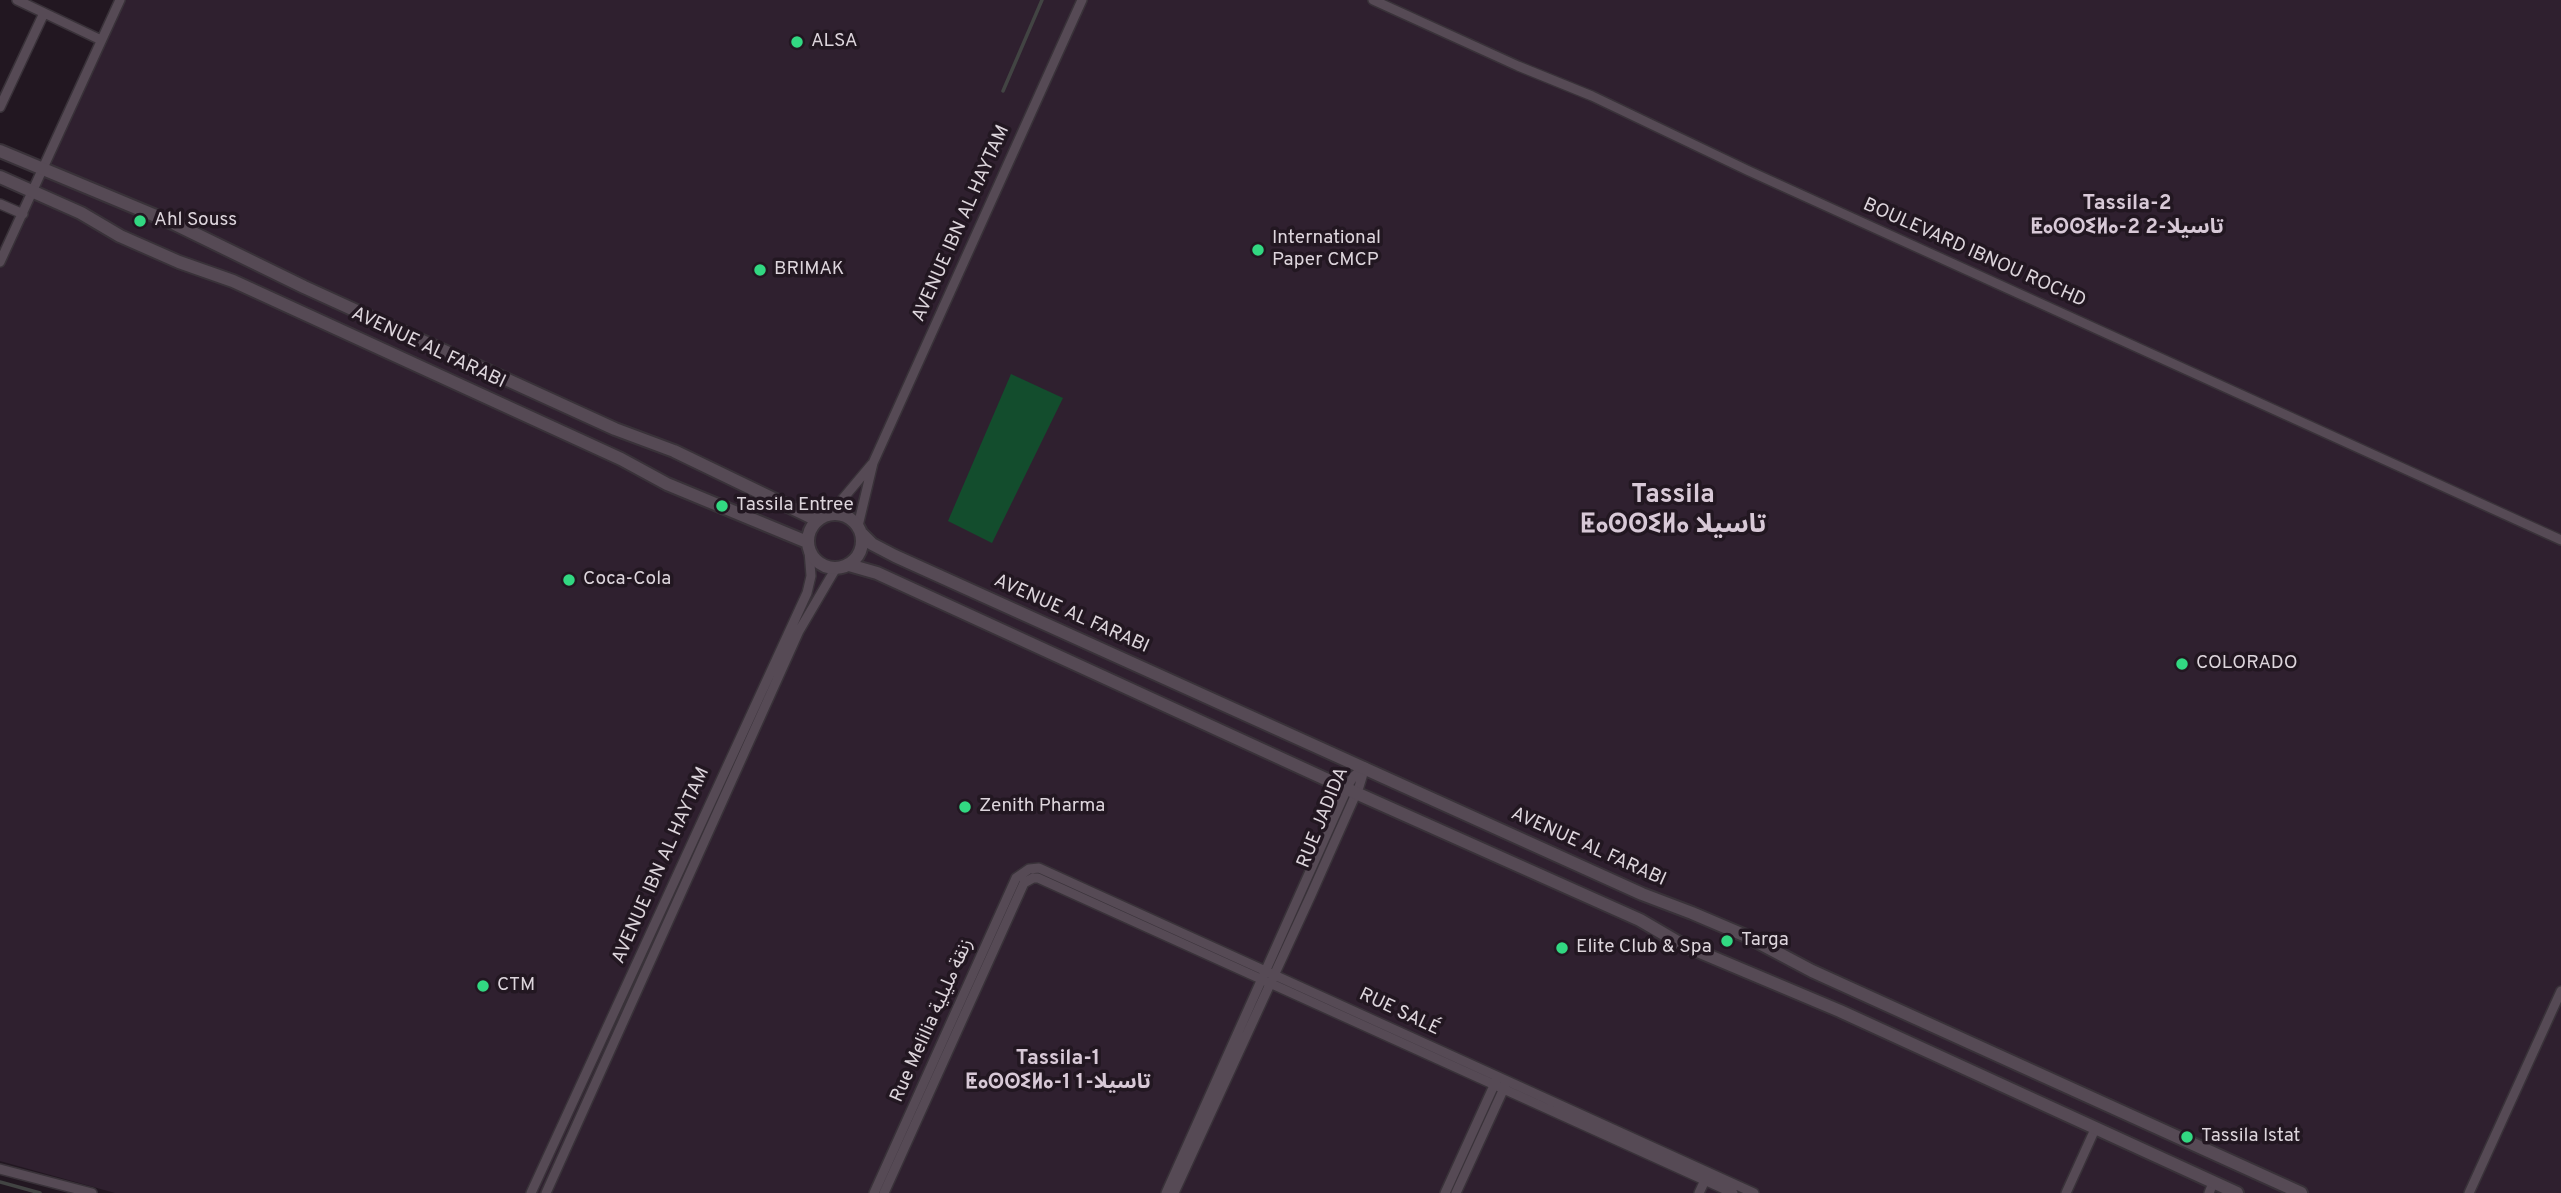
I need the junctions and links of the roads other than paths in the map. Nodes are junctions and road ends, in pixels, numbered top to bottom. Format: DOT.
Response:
graph roads {
  1 [pos="17,0"];
  2 [pos="120,0"];
  3 [pos="1082,0"];
  4 [pos="1373,0"];
  5 [pos="44,13"];
  6 [pos="101,40"];
  7 [pos="0,107"];
  8 [pos="0,151"];
  9 [pos="44,168"];
  10 [pos="0,177"];
  11 [pos="32,191"];
  12 [pos="0,204"];
  13 [pos="23,214"];
  14 [pos="0,262"];
  15 [pos="873,463"];
  16 [pos="830,514"];
  17 [pos="817,520"];
  18 [pos="860,530"];
  19 [pos="2561,540"];
  20 [pos="808,547"];
  21 [pos="843,566"];
  22 [pos="1365,767"];
  23 [pos="1352,791"];
  24 [pos="1031,874"];
  25 [pos="1268,977"];
  26 [pos="2561,991"];
  27 [pos="613,1016"];
  28 [pos="624,1020"];
  29 [pos="1501,1083"];
  30 [pos="2096,1127"];
  31 [pos="0,1169"];
  32 [pos="1711,1181"];
  33 [pos="2211,1188"];
  34 [pos="92,1193"];
  35 [pos="531,1193"];
  36 [pos="546,1193"];
  37 [pos="874,1193"];
  38 [pos="884,1193"];
  39 [pos="1166,1193"];
  40 [pos="1174,1193"];
  41 [pos="1445,1193"];
  42 [pos="1456,1193"];
  43 [pos="1699,1193"];
  44 [pos="1733,1193"];
  45 [pos="1754,1193"];
  46 [pos="2066,1193"];
  47 [pos="2237,1193"];
  48 [pos="2301,1193"];
  49 [pos="2469,1193"];
  1 -- 5 [label="street"];
  2 -- 6 [label="street"];
  3 -- 15 [label="street, AVENUE IBN AL HAYTAM"];
  4 -- 19 [label="street, BOULEVARD IBNOU ROCHD"];
  5 -- 6 [label="street"];
  5 -- 7 [label="street"];
  6 -- 9 [label="street"];
  8 -- 9 [label="street, AVENUE AL FARABI"];
  9 -- 11 [label="street"];
  9 -- 17 [label="street, AVENUE AL FARABI"];
  10 -- 11 [label="street, AVENUE AL FARABI"];
  11 -- 13 [label="street"];
  11 -- 20 [label="street, AVENUE AL FARABI"];
  12 -- 13 [label="street"];
  13 -- 14 [label="street"];
  15 -- 16 [label="street, AVENUE IBN AL HAYTAM"];
  15 -- 18 [label="street, AVENUE IBN AL HAYTAM"];
  16 -- 17 [label="street"];
  16 -- 18 [label="street"];
  17 -- 20 [label="street"];
  18 -- 21 [label="street"];
  18 -- 22 [label="street, AVENUE AL FARABI"];
  20 -- 21 [label="street"];
  20 -- 27 [label="street, AVENUE IBN AL HAYTAM"];
  21 -- 23 [label="street"];
  21 -- 28 [label="street, AVENUE IBN AL HAYTAM"];
  22 -- 23 [label="street, RUE JADIDA"];
  22 -- 48 [label="street, AVENUE AL FARABI"];
  23 -- 25 [label="street, RUE JADIDA"];
  23 -- 30 [label="street"];
  24 -- 25 [label="street, RUE SALÉ"];
  24 -- 37 [label="street, Rue Melilia زنقة مليلية"];
  24 -- 38 [label="street, Rue Melilia زنقة مليلية"];
  25 -- 29 [label="street, RUE SALÉ"];
  25 -- 39 [label="street, RUE JADIDA"];
  25 -- 40 [label="street, RUE JADIDA"];
  26 -- 49 [label="street"];
  27 -- 28 [label="street"];
  27 -- 35 [label="street, AVENUE IBN AL HAYTAM"];
  28 -- 36 [label="street, AVENUE IBN AL HAYTAM"];
  29 -- 32 [label="street, RUE SALÉ"];
  29 -- 41 [label="street"];
  29 -- 42 [label="street"];
  30 -- 33 [label="street"];
  30 -- 46 [label="street"];
  31 -- 34 [label="street"];
  32 -- 43 [label="street"];
  32 -- 44 [label="street, RUE SALÉ"];
  32 -- 45 [label="street, RUE SALÉ"];
  33 -- 47 [label="street"];
}
